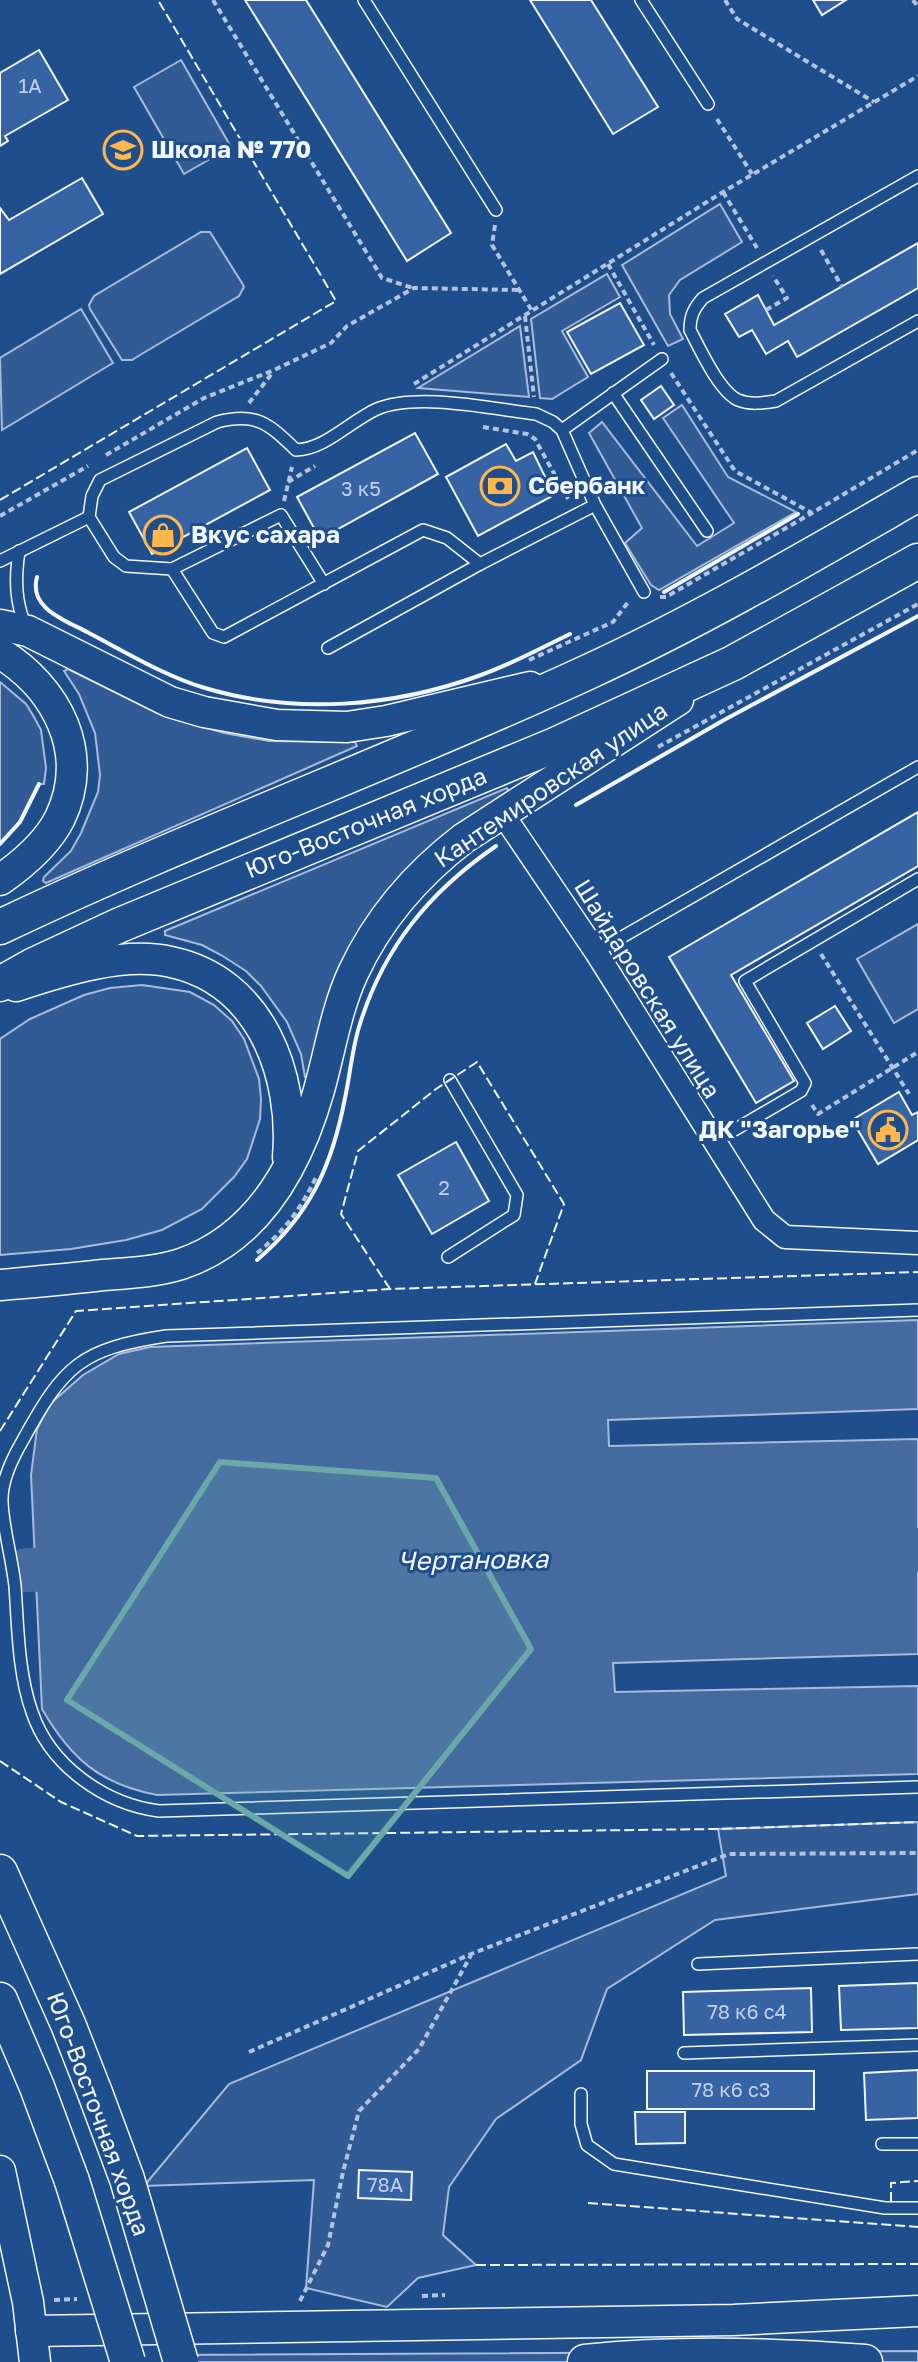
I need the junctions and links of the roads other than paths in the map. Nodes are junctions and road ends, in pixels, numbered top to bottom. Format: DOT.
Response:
graph roads {
  1 [pos="364,0"];
  2 [pos="641,0"];
  3 [pos="708,104"];
  4 [pos="918,176"];
  5 [pos="496,210"];
  6 [pos="918,321"];
  7 [pos="662,359"];
  8 [pos="613,393"];
  9 [pos="562,430"];
  10 [pos="918,494"];
  11 [pos="595,505"];
  12 [pos="89,517"];
  13 [pos="707,531"];
  14 [pos="19,551"];
  15 [pos="0,561"];
  16 [pos="918,561"];
  17 [pos="480,564"];
  18 [pos="172,569"];
  19 [pos="324,584"];
  20 [pos="644,592"];
  21 [pos="14,628"];
  22 [pos="328,648"];
  23 [pos="0,653"];
  24 [pos="733,663"];
  25 [pos="590,672"];
  26 [pos="918,767"];
  27 [pos="502,813"];
  28 [pos="918,879"];
  29 [pos="0,880"];
  30 [pos="0,927"];
  31 [pos="596,952"];
  32 [pos="0,984"];
  33 [pos="0,991"];
  34 [pos="450,1080"];
  35 [pos="711,1139"];
  36 [pos="287,1171"];
  37 [pos="918,1243"];
  38 [pos="448,1257"];
  39 [pos="0,1285"];
  40 [pos="918,1310"];
  41 [pos="1,1500"];
  42 [pos="918,1787"];
  43 [pos="0,1872"];
  44 [pos="918,1954"];
  45 [pos="698,1964"];
  46 [pos="0,2000"];
  47 [pos="918,2045"];
  48 [pos="684,2053"];
  49 [pos="581,2094"];
  50 [pos="882,2144"];
  51 [pos="918,2144"];
  52 [pos="0,2171"];
  53 [pos="918,2208"];
  54 [pos="910,2313"];
  55 [pos="31,2331"];
  56 [pos="35,2362"];
  57 [pos="128,2362"];
  58 [pos="181,2362"];
  59 [pos="585,2362"];
  60 [pos="865,2362"];
  1 -- 5 [label="lane"];
  2 -- 3 [label="lane"];
  4 -- 6 [label="lane"];
  7 -- 8 [label="lane"];
  8 -- 9 [label="lane"];
  8 -- 13 [label="lane"];
  9 -- 11 [label="lane"];
  9 -- 12 [label="lane"];
  10 -- 25 [label="main road, Юго-Восточная хорда"];
  11 -- 17 [label="lane"];
  11 -- 20 [label="lane"];
  12 -- 14 [label="lane"];
  12 -- 18 [label="lane"];
  14 -- 15 [label="lane"];
  14 -- 21 [label="lane"];
  16 -- 24 [label="main road, Кантемировская улица"];
  17 -- 19 [label="lane"];
  17 -- 22 [label="lane"];
  18 -- 19 [label="lane"];
  18 -- 19 [label="lane"];
  21 -- 25 [label="main road"];
  23 -- 29 [label="main road"];
  24 -- 27 [label="main road, Кантемировская улица"];
  24 -- 32 [label="main road, Юго-Восточная хорда"];
  25 -- 30 [label="main road, Юго-Восточная хорда"];
  26 -- 31 [label="lane"];
  27 -- 31 [label="street, Шайдаровская улица"];
  27 -- 36 [label="main road, Кантемировская улица"];
  28 -- 35 [label="lane"];
  31 -- 35 [label="street, Шайдаровская улица"];
  33 -- 36 [label="main road"];
  34 -- 38 [label="lane"];
  35 -- 37 [label="street, Шайдаровская улица"];
  36 -- 39 [label="main road, Кантемировская улица"];
  40 -- 41 [label="lane"];
  41 -- 42 [label="lane"];
  43 -- 58 [label="main road, Юго-Восточная хорда, bridge"];
  44 -- 45 [label="lane"];
  46 -- 57 [label="main road, Юго-Восточная хорда, bridge"];
  47 -- 48 [label="lane"];
  49 -- 53 [label="lane"];
  50 -- 51 [label="lane"];
  52 -- 55 [label="main road"];
  54 -- 55 [label="main road"];
  55 -- 56 [label="main road"];
  59 -- 60 [label="main road"];
}
